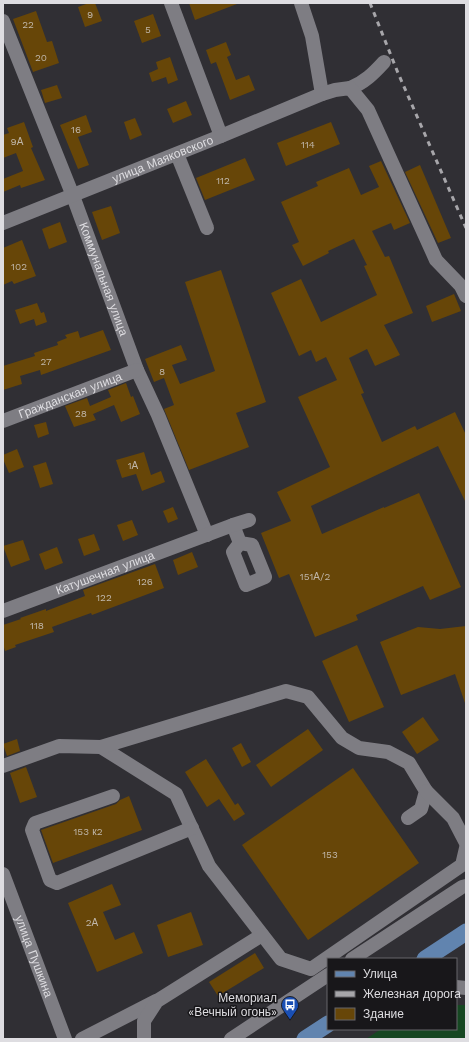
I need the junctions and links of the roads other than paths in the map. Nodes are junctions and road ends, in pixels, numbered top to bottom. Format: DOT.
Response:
graph roads {
  1 [pos="171,3"];
  2 [pos="301,3"];
  3 [pos="3,21"];
  4 [pos="7,44"];
  5 [pos="384,62"];
  6 [pos="350,88"];
  7 [pos="322,94"];
  8 [pos="221,136"];
  9 [pos="177,154"];
  10 [pos="73,196"];
  11 [pos="3,223"];
  12 [pos="207,228"];
  13 [pos="466,296"];
  14 [pos="137,370"];
  15 [pos="3,421"];
  16 [pos="249,520"];
  17 [pos="232,524"];
  18 [pos="207,535"];
  19 [pos="240,543"];
  20 [pos="3,611"];
  21 [pos="101,747"];
  22 [pos="3,766"];
  23 [pos="426,791"];
  24 [pos="113,796"];
  25 [pos="408,818"];
  26 [pos="192,828"];
  27 [pos="466,843"];
  28 [pos="466,848"];
  29 [pos="3,874"];
  30 [pos="466,886"];
  31 [pos="8,902"];
  32 [pos="466,932"];
  33 [pos="262,935"];
  34 [pos="354,958"];
  35 [pos="427,958"];
  36 [pos="327,976"];
  37 [pos="157,1001"];
  38 [pos="327,1025"];
  39 [pos="65,1039"];
  40 [pos="82,1039"];
  41 [pos="144,1039"];
  42 [pos="231,1039"];
  43 [pos="305,1039"];
  1 -- 8 [label="street"];
  2 -- 7 [label="street"];
  3 -- 4 [label="street, Коммунальная улица"];
  4 -- 10 [label="street, Коммунальная улица"];
  5 -- 6 [label="street"];
  6 -- 7 [label="street, улица Маяковского"];
  6 -- 13 [label="street"];
  7 -- 8 [label="street, улица Маяковского"];
  8 -- 9 [label="street, улица Маяковского"];
  9 -- 10 [label="street, улица Маяковского"];
  9 -- 12 [label="street"];
  10 -- 11 [label="street, улица Маяковского"];
  10 -- 14 [label="street, Коммунальная улица"];
  14 -- 15 [label="street, Гражданская улица"];
  14 -- 18 [label="street, Коммунальная улица"];
  16 -- 17 [label="street, Катушечная улица"];
  17 -- 18 [label="street, Катушечная улица"];
  17 -- 19 [label="street"];
  18 -- 20 [label="street, Катушечная улица"];
  21 -- 22 [label="street"];
  21 -- 23 [label="street"];
  21 -- 26 [label="street"];
  23 -- 25 [label="street"];
  23 -- 27 [label="street"];
  24 -- 26 [label="street"];
  26 -- 33 [label="street"];
  28 -- 33 [label="street"];
  29 -- 31 [label="street, улица Пушкина"];
  30 -- 34 [label="street"];
  31 -- 39 [label="street, улица Пушкина"];
  32 -- 35 [label="main road"];
  33 -- 37 [label="street"];
  36 -- 42 [label="street"];
  37 -- 40 [label="street"];
  37 -- 41 [label="street"];
  38 -- 43 [label="main road"];
}
